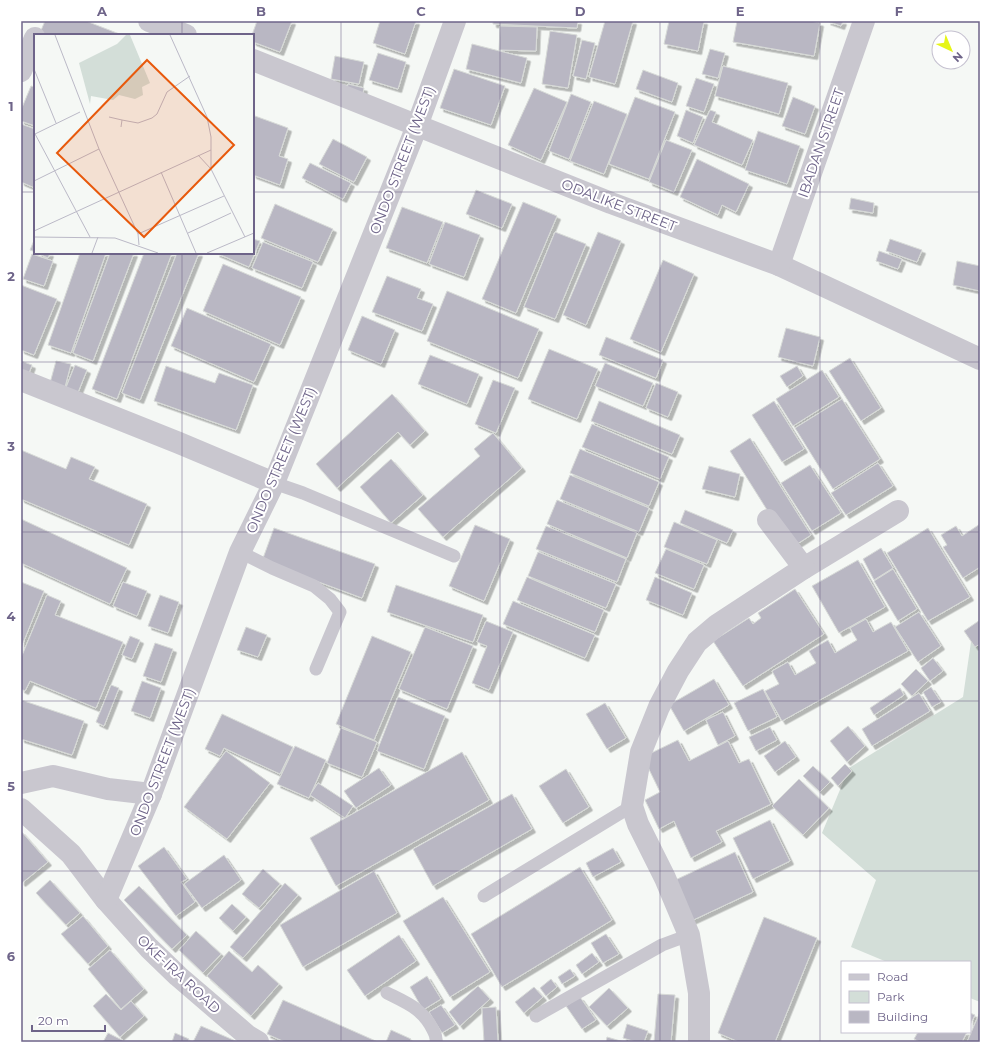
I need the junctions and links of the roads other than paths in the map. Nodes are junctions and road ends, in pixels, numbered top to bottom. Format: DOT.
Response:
graph roads {
  1 [pos="42,21"];
  2 [pos="149,21"];
  3 [pos="455,21"];
  4 [pos="864,21"];
  5 [pos="37,34"];
  6 [pos="183,34"];
  7 [pos="34,41"];
  8 [pos="254,60"];
  9 [pos="21,71"];
  10 [pos="417,126"];
  11 [pos="779,264"];
  12 [pos="980,359"];
  13 [pos="21,380"];
  14 [pos="274,482"];
  15 [pos="898,511"];
  16 [pos="768,520"];
  17 [pos="240,552"];
  18 [pos="454,556"];
  19 [pos="804,568"];
  20 [pos="316,669"];
  21 [pos="21,783"];
  22 [pos="151,794"];
  23 [pos="632,806"];
  24 [pos="21,809"];
  25 [pos="484,896"];
  26 [pos="106,900"];
  27 [pos="689,935"];
  28 [pos="387,993"];
  29 [pos="536,1016"];
  30 [pos="258,1042"];
  31 [pos="436,1042"];
  32 [pos="699,1042"];
  1 -- 5 [label="street"];
  2 -- 6 [label="street"];
  3 -- 10 [label="street, ONDO STREET (WEST)"];
  4 -- 11 [label="street, IBADAN STREET"];
  7 -- 9 [label="street"];
  8 -- 10 [label="street, ODALIKE STREET"];
  10 -- 11 [label="street, ODALIKE STREET"];
  10 -- 14 [label="street, ONDO STREET (WEST)"];
  11 -- 12 [label="street, ODALIKE STREET"];
  13 -- 14 [label="street"];
  14 -- 17 [label="street, ONDO STREET (WEST)"];
  14 -- 18 [label="lane"];
  15 -- 19 [label="street"];
  16 -- 19 [label="street"];
  17 -- 20 [label="lane"];
  17 -- 22 [label="street, ONDO STREET (WEST)"];
  19 -- 23 [label="street"];
  21 -- 22 [label="street"];
  22 -- 26 [label="street, ONDO STREET (WEST)"];
  23 -- 25 [label="lane"];
  23 -- 27 [label="street"];
  24 -- 26 [label="street, OKE-IRA ROAD"];
  26 -- 30 [label="street, OKE-IRA ROAD"];
  27 -- 29 [label="lane"];
  27 -- 32 [label="street"];
  28 -- 31 [label="lane"];
}
